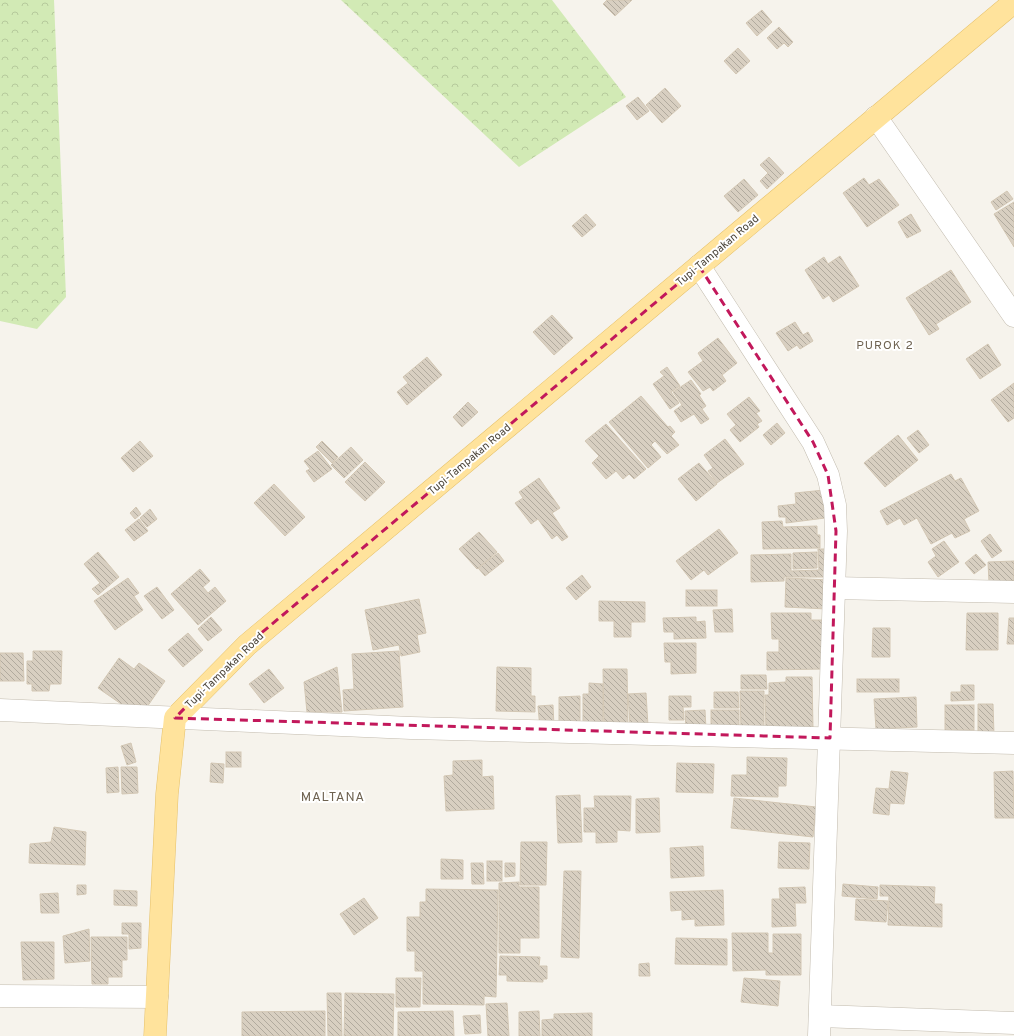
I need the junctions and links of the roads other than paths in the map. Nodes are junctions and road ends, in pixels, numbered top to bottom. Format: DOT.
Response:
graph roads {
  1 [pos="1014,2"];
  2 [pos="876,117"];
  3 [pos="699,266"];
  4 [pos="1014,316"];
  5 [pos="834,588"];
  6 [pos="1014,592"];
  7 [pos="0,710"];
  8 [pos="175,718"];
  9 [pos="830,738"];
  10 [pos="1014,744"];
  11 [pos="0,996"];
  12 [pos="157,997"];
  13 [pos="1014,1023"];
  14 [pos="820,1026"];
  15 [pos="155,1036"];
  1 -- 2 [label="main road, Tupi-Tampakan Road"];
  2 -- 3 [label="main road, Tupi-Tampakan Road"];
  2 -- 4 [label="street"];
  3 -- 5 [label="street"];
  3 -- 8 [label="main road, Tupi-Tampakan Road"];
  5 -- 6 [label="street"];
  5 -- 9 [label="street"];
  7 -- 8 [label="street"];
  8 -- 9 [label="street"];
  8 -- 12 [label="main road"];
  9 -- 10 [label="street"];
  9 -- 14 [label="street"];
  11 -- 12 [label="street"];
  12 -- 15 [label="main road"];
  13 -- 14 [label="street"];
}
